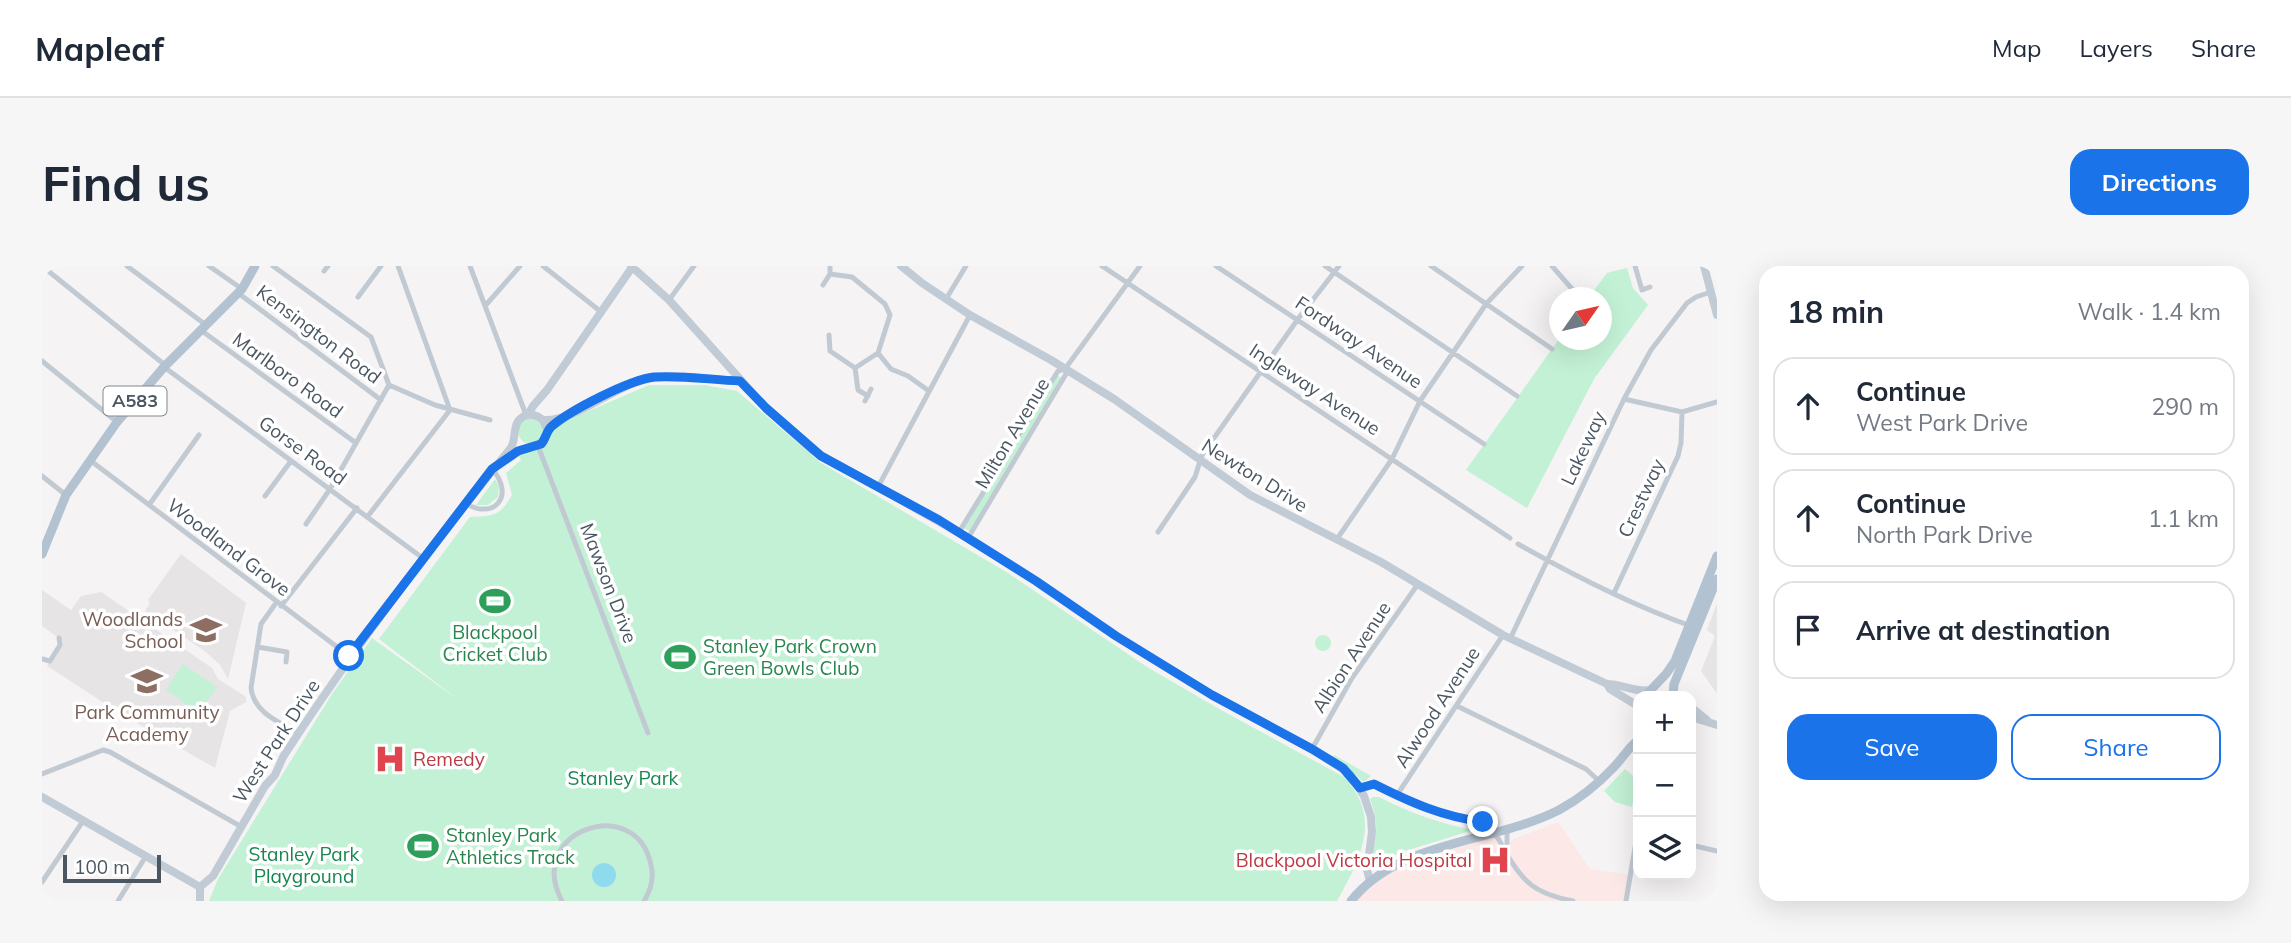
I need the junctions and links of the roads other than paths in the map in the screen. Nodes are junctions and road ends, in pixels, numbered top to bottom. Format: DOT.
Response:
graph roads {
  1 [pos="42,266"];
  2 [pos="128,266"];
  3 [pos="209,266"];
  4 [pos="255,266"];
  5 [pos="273,266"];
  6 [pos="382,266"];
  7 [pos="398,266"];
  8 [pos="470,266"];
  9 [pos="520,266"];
  10 [pos="542,266"];
  11 [pos="632,266"];
  12 [pos="694,266"];
  13 [pos="830,266"];
  14 [pos="901,266"];
  15 [pos="966,266"];
  16 [pos="1102,266"];
  17 [pos="1140,266"];
  18 [pos="1216,266"];
  19 [pos="1325,266"];
  20 [pos="1339,266"];
  21 [pos="1432,266"];
  22 [pos="1522,266"];
  23 [pos="1552,266"];
  24 [pos="1635,266"];
  25 [pos="1704,266"];
  26 [pos="1335,272"];
  27 [pos="830,274"];
  28 [pos="1127,283"];
  29 [pos="823,285"];
  30 [pos="1570,287"];
  31 [pos="1650,287"];
  32 [pos="240,291"];
  33 [pos="1711,292"];
  34 [pos="358,297"];
  35 [pos="946,299"];
  36 [pos="668,300"];
  37 [pos="1715,303"];
  38 [pos="1486,304"];
  39 [pos="485,306"];
  40 [pos="600,311"];
  41 [pos="1717,314"];
  42 [pos="970,315"];
  43 [pos="1298,319"];
  44 [pos="204,328"];
  45 [pos="829,335"];
  46 [pos="1549,347"];
  47 [pos="878,353"];
  48 [pos="1453,353"];
  49 [pos="42,360"];
  50 [pos="165,366"];
  51 [pos="855,368"];
  52 [pos="1065,369"];
  53 [pos="1260,373"];
  54 [pos="740,381"];
  55 [pos="389,385"];
  56 [pos="871,389"];
  57 [pos="547,390"];
  58 [pos="929,391"];
  59 [pos="1517,396"];
  60 [pos="1624,399"];
  61 [pos="381,400"];
  62 [pos="1420,401"];
  63 [pos="1717,402"];
  64 [pos="450,410"];
  65 [pos="1682,412"];
  66 [pos="568,414"];
  67 [pos="527,415"];
  68 [pos="542,418"];
  69 [pos="490,420"];
  70 [pos="117,422"];
  71 [pos="548,431"];
  72 [pos="199,435"];
  73 [pos="516,435"];
  74 [pos="356,443"];
  75 [pos="1484,444"];
  76 [pos="538,446"];
  77 [pos="529,447"];
  78 [pos="1392,459"];
  79 [pos="1200,460"];
  80 [pos="91,461"];
  81 [pos="290,461"];
  82 [pos="492,469"];
  83 [pos="42,476"];
  84 [pos="878,487"];
  85 [pos="330,489"];
  86 [pos="66,495"];
  87 [pos="265,496"];
  88 [pos="465,503"];
  89 [pos="149,505"];
  90 [pos="357,508"];
  91 [pos="368,516"];
  92 [pos="306,524"];
  93 [pos="1158,532"];
  94 [pos="959,533"];
  95 [pos="968,538"];
  96 [pos="1510,538"];
  97 [pos="1337,539"];
  98 [pos="1518,544"];
  99 [pos="42,554"];
  100 [pos="1717,556"];
  101 [pos="424,559"];
  102 [pos="1548,561"];
  103 [pos="1717,579"];
  104 [pos="1418,584"];
  105 [pos="1614,593"];
  106 [pos="279,605"];
  107 [pos="1691,626"];
  108 [pos="1506,637"];
  109 [pos="59,638"];
  110 [pos="258,647"];
  111 [pos="349,656"];
  112 [pos="42,659"];
  113 [pos="286,662"];
  114 [pos="1607,684"];
  115 [pos="1637,691"];
  116 [pos="1651,691"];
  117 [pos="1673,691"];
  118 [pos="1633,703"];
  119 [pos="1457,706"];
  120 [pos="1696,711"];
  121 [pos="1696,718"];
  122 [pos="1713,723"];
  123 [pos="298,733"];
  124 [pos="649,733"];
  125 [pos="1633,744"];
  126 [pos="1312,749"];
  127 [pos="42,774"];
  128 [pos="1600,781"];
  129 [pos="1360,788"];
  130 [pos="1397,795"];
  131 [pos="42,797"];
  132 [pos="83,821"];
  133 [pos="1491,822"];
  134 [pos="240,827"];
  135 [pos="1507,829"];
  136 [pos="1493,833"];
  137 [pos="1696,846"];
  138 [pos="1717,851"];
  139 [pos="1507,855"];
  140 [pos="146,856"];
  141 [pos="1633,861"];
  142 [pos="42,868"];
  143 [pos="48,872"];
  144 [pos="1370,882"];
  145 [pos="42,883"];
  146 [pos="200,887"];
  147 [pos="118,901"];
  148 [pos="200,901"];
  149 [pos="562,901"];
  150 [pos="645,901"];
  151 [pos="1351,901"];
  152 [pos="1573,901"];
  153 [pos="1626,901"];
  1 -- 50 [label="street, Gorse Road"];
  2 -- 44 [label="street, Marlboro Road"];
  3 -- 32 [label="street, Kensington Road"];
  4 -- 32 [label="main road, A583"];
  5 -- 55 [label="street"];
  6 -- 34 [label="street"];
  7 -- 64 [label="street"];
  8 -- 39 [label="street"];
  9 -- 39 [label="street"];
  10 -- 40 [label="street"];
  11 -- 36 [label="street"];
  11 -- 40 [label="street"];
  12 -- 36 [label="street"];
  13 -- 27 [label="street"];
  14 -- 35 [label="street, Newton Drive"];
  15 -- 35 [label="street"];
  16 -- 28 [label="street, Ingleway Avenue"];
  17 -- 28 [label="street"];
  18 -- 43 [label="street, Fordway Avenue"];
  19 -- 26 [label="street"];
  20 -- 26 [label="street"];
  21 -- 38 [label="street"];
  22 -- 38 [label="street"];
  23 -- 30 [label="street"];
  24 -- 31 [label="street"];
  25 -- 33 [label="street"];
  26 -- 43 [label="street"];
  26 -- 48 [label="street"];
  27 -- 29 [label="street"];
  27 -- 47 [label="street"];
  28 -- 52 [label="street"];
  28 -- 53 [label="street, Ingleway Avenue"];
  32 -- 44 [label="main road, A583"];
  32 -- 61 [label="street, Kensington Road"];
  33 -- 37 [label="street"];
  33 -- 60 [label="street, Lakeway"];
  35 -- 42 [label="street, Newton Drive"];
  36 -- 54 [label="street"];
  37 -- 41 [label="street"];
  38 -- 46 [label="street"];
  38 -- 48 [label="street"];
  39 -- 67 [label="street"];
  40 -- 57 [label="street"];
  42 -- 52 [label="street, Newton Drive"];
  42 -- 58 [label="street"];
  43 -- 53 [label="street"];
  43 -- 62 [label="street, Fordway Avenue"];
  44 -- 50 [label="main road, A583"];
  44 -- 74 [label="street, Marlboro Road"];
  45 -- 51 [label="street"];
  47 -- 51 [label="street"];
  47 -- 58 [label="street"];
  48 -- 59 [label="street"];
  48 -- 62 [label="street"];
  49 -- 70 [label="street"];
  50 -- 70 [label="main road, A583"];
  50 -- 81 [label="street, Gorse Road"];
  51 -- 56 [label="street"];
  52 -- 79 [label="street, Newton Drive"];
  52 -- 94 [label="street, Milton Avenue"];
  52 -- 95 [label="street, Milton Avenue"];
  53 -- 78 [label="street, Ingleway Avenue"];
  53 -- 79 [label="street"];
  54 -- 66 [label="street"];
  54 -- 84 [label="street"];
  55 -- 61 [label="street"];
  55 -- 64 [label="street"];
  57 -- 67 [label="street"];
  57 -- 68 [label="street"];
  58 -- 84 [label="street"];
  60 -- 65 [label="street"];
  60 -- 102 [label="street, Lakeway"];
  61 -- 74 [label="street"];
  62 -- 75 [label="street, Fordway Avenue"];
  62 -- 78 [label="street"];
  63 -- 65 [label="street"];
  64 -- 69 [label="street"];
  64 -- 91 [label="street"];
  65 -- 105 [label="street, Crestway"];
  66 -- 68 [label="street"];
  66 -- 71 [label="street"];
  67 -- 68 [label="street"];
  67 -- 73 [label="street"];
  68 -- 71 [label="street"];
  70 -- 80 [label="main road, A583"];
  71 -- 76 [label="street"];
  72 -- 89 [label="street"];
  73 -- 77 [label="street"];
  73 -- 82 [label="street, West Park Drive"];
  74 -- 85 [label="street"];
  76 -- 77 [label="street"];
  76 -- 124 [label="street, Mawson Drive"];
  77 -- 82 [label="street, West Park Drive"];
  78 -- 96 [label="street, Ingleway Avenue"];
  78 -- 97 [label="street"];
  79 -- 93 [label="street"];
  79 -- 97 [label="street, Newton Drive"];
  80 -- 86 [label="main road, A583"];
  80 -- 89 [label="street, Woodland Grove"];
  81 -- 85 [label="street, Gorse Road"];
  81 -- 87 [label="street"];
  82 -- 88 [label="street, West Park Drive"];
  82 -- 88 [label="street"];
  83 -- 86 [label="street"];
  84 -- 94 [label="street"];
  85 -- 90 [label="street, Gorse Road"];
  85 -- 92 [label="street"];
  86 -- 99 [label="main road, A583"];
  88 -- 101 [label="street, West Park Drive"];
  89 -- 106 [label="street, Woodland Grove"];
  90 -- 91 [label="street, Gorse Road"];
  90 -- 106 [label="street"];
  91 -- 101 [label="street, Gorse Road"];
  94 -- 95 [label="street"];
  95 -- 126 [label="street"];
  97 -- 104 [label="street, Newton Drive"];
  98 -- 102 [label="street"];
  100 -- 107 [label="main road"];
  101 -- 111 [label="street, West Park Drive"];
  102 -- 105 [label="street"];
  102 -- 108 [label="street, Lakeway"];
  103 -- 117 [label="main road"];
  104 -- 108 [label="street, Newton Drive"];
  104 -- 126 [label="street, Albion Avenue"];
  105 -- 107 [label="street"];
  106 -- 110 [label="street"];
  106 -- 111 [label="street, Woodland Grove"];
  107 -- 116 [label="main road"];
  108 -- 114 [label="street, Newton Drive"];
  108 -- 119 [label="street, Alwood Avenue"];
  109 -- 112 [label="street"];
  110 -- 113 [label="street"];
  110 -- 123 [label="street"];
  111 -- 123 [label="street, West Park Drive"];
  114 -- 115 [label="street, Newton Drive"];
  114 -- 118 [label="street, Newton Drive"];
  119 -- 128 [label="street"];
  119 -- 130 [label="street, Alwood Avenue"];
  120 -- 122 [label="street"];
  121 -- 122 [label="street"];
  123 -- 134 [label="street, West Park Drive"];
  125 -- 128 [label="main road"];
  126 -- 129 [label="street"];
  127 -- 134 [label="street"];
  128 -- 135 [label="main road"];
  129 -- 130 [label="street"];
  129 -- 144 [label="street"];
  130 -- 133 [label="street"];
  131 -- 132 [label="street"];
  132 -- 140 [label="street"];
  132 -- 143 [label="street"];
  134 -- 146 [label="street, West Park Drive"];
  135 -- 136 [label="main road"];
  135 -- 139 [label="street"];
  136 -- 139 [label="street"];
  136 -- 144 [label="main road"];
  137 -- 138 [label="street"];
  139 -- 152 [label="street"];
  140 -- 146 [label="street"];
  140 -- 147 [label="street"];
  141 -- 153 [label="street"];
  142 -- 143 [label="street"];
  143 -- 145 [label="street"];
  144 -- 151 [label="main road"];
  146 -- 148 [label="street"];
  149 -- 150 [label="street"];
}
